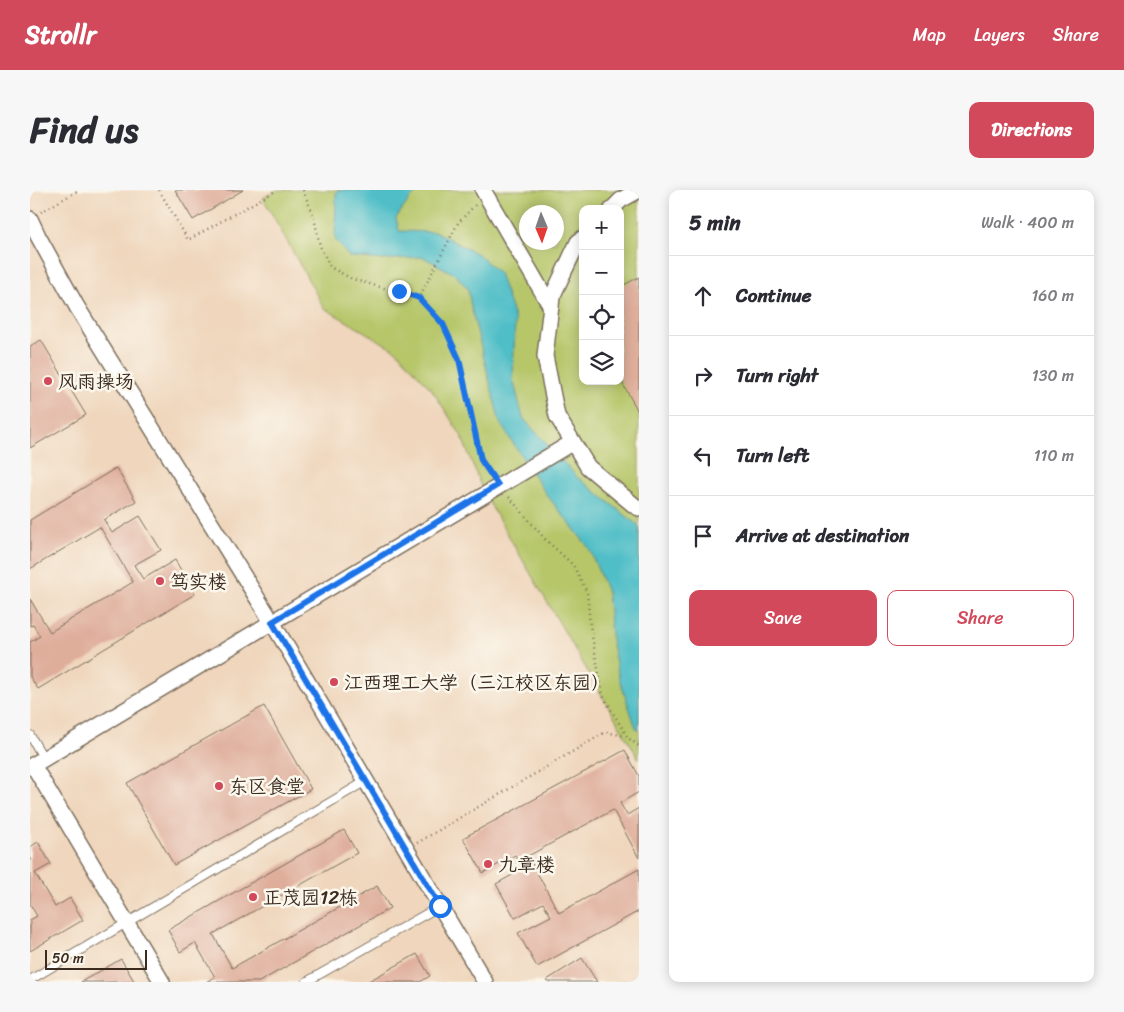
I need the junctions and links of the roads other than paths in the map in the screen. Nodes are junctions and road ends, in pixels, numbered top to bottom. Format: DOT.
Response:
graph roads {
  1 [pos="639,190"];
  2 [pos="484,192"];
  3 [pos="616,205"];
  4 [pos="34,216"];
  5 [pos="579,241"];
  6 [pos="551,307"];
  7 [pos="573,442"];
  8 [pos="639,508"];
  9 [pos="272,622"];
  10 [pos="30,735"];
  11 [pos="36,763"];
  12 [pos="366,782"];
  13 [pos="440,906"];
  14 [pos="126,923"];
  15 [pos="30,980"];
  16 [pos="162,982"];
  17 [pos="306,982"];
  18 [pos="485,982"];
  1 -- 3 [label="street"];
  2 -- 6 [label="street"];
  4 -- 9 [label="street"];
  5 -- 6 [label="street"];
  6 -- 7 [label="street"];
  7 -- 8 [label="street"];
  7 -- 9 [label="street"];
  9 -- 11 [label="street"];
  9 -- 12 [label="street"];
  10 -- 11 [label="lane"];
  11 -- 14 [label="street"];
  12 -- 13 [label="street"];
  12 -- 14 [label="lane"];
  13 -- 17 [label="lane"];
  13 -- 18 [label="street"];
  14 -- 15 [label="lane"];
  14 -- 16 [label="street"];
}
